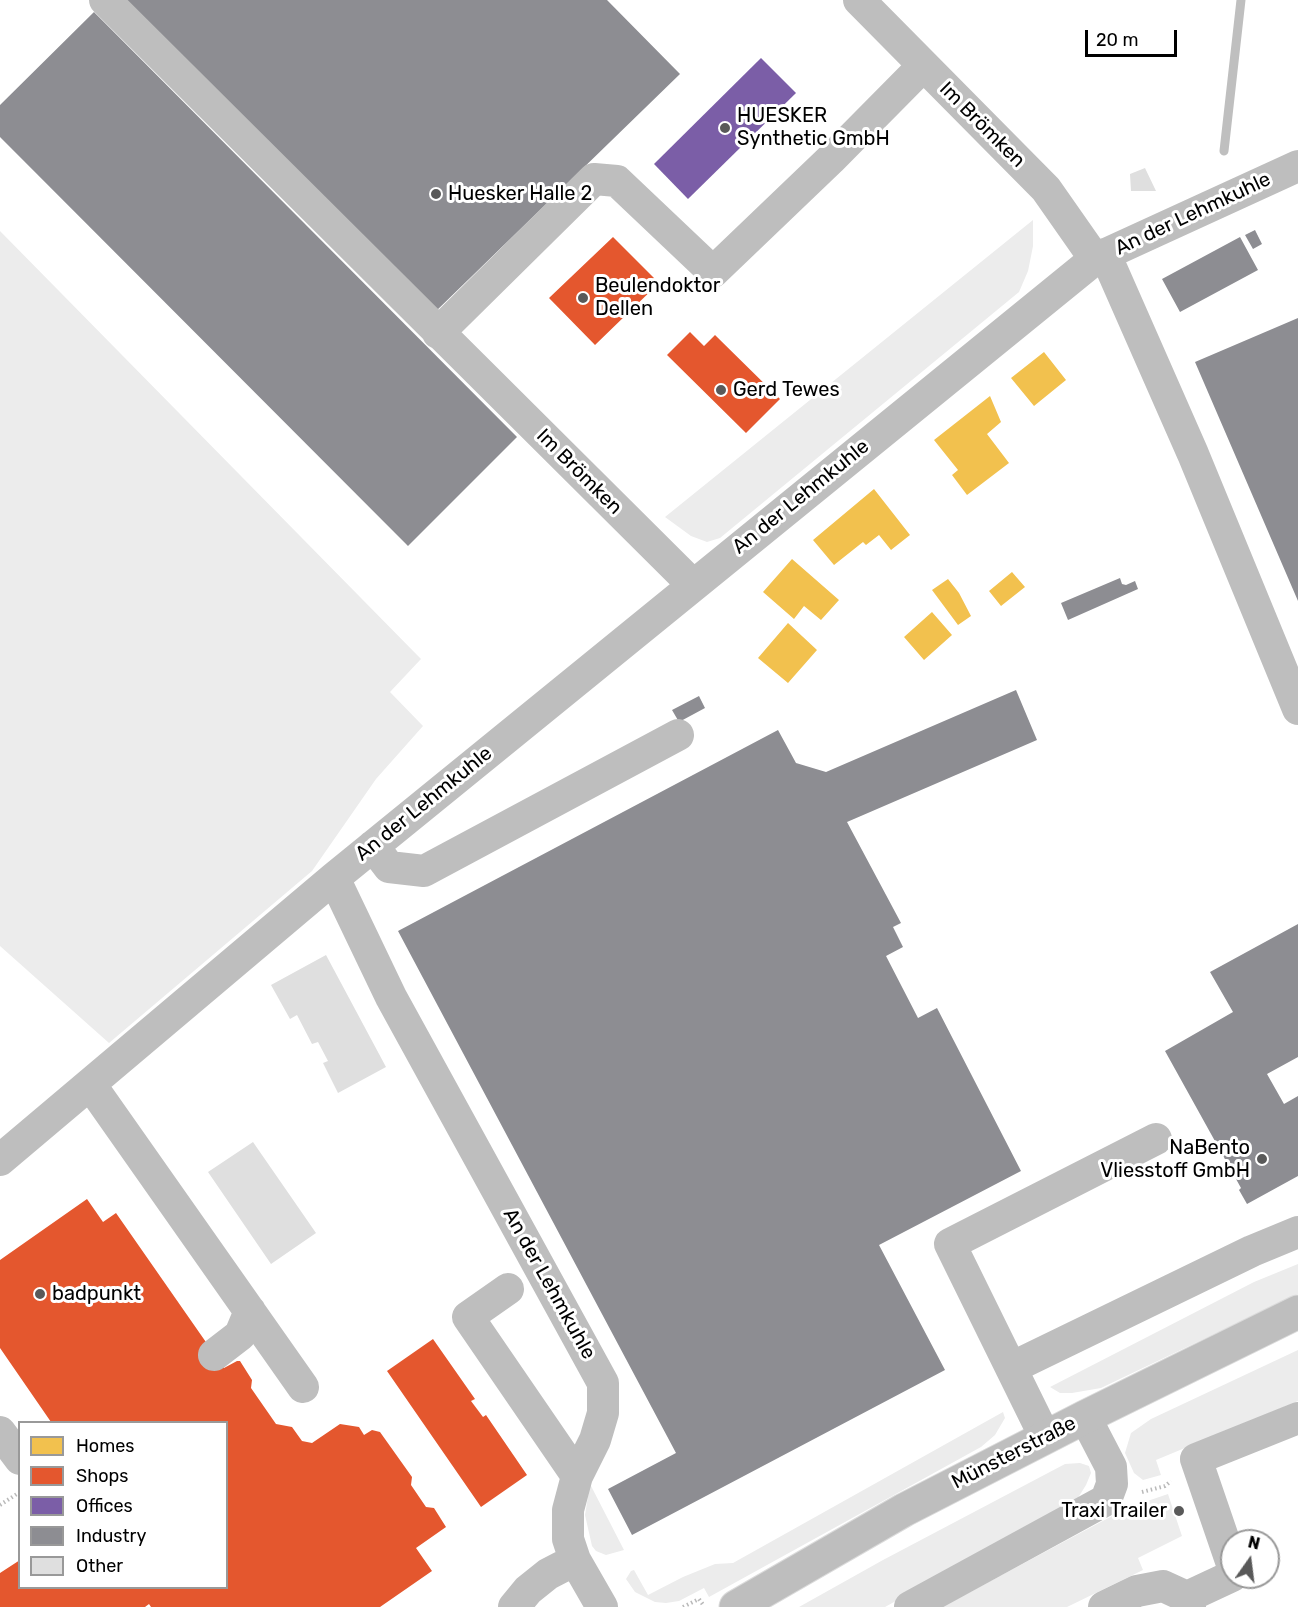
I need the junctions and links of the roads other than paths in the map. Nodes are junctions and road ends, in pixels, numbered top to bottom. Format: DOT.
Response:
graph roads {
  1 [pos="105,0"];
  2 [pos="859,0"];
  3 [pos="923,66"];
  4 [pos="1298,166"];
  5 [pos="1100,257"];
  6 [pos="438,333"];
  7 [pos="693,585"];
  8 [pos="1298,709"];
  9 [pos="678,735"];
  10 [pos="373,846"];
  11 [pos="334,878"];
  12 [pos="90,1084"];
  13 [pos="1156,1139"];
  14 [pos="0,1160"];
  15 [pos="1298,1232"];
  16 [pos="508,1289"];
  17 [pos="250,1311"];
  18 [pos="1298,1312"];
  19 [pos="214,1354"];
  20 [pos="1011,1368"];
  21 [pos="303,1387"];
  22 [pos="1085,1417"];
  23 [pos="1298,1418"];
  24 [pos="0,1432"];
  25 [pos="1045,1437"];
  26 [pos="18,1456"];
  27 [pos="577,1476"];
  28 [pos="1220,1529"];
  29 [pos="575,1560"];
  30 [pos="1220,1583"];
  31 [pos="1188,1602"];
  32 [pos="513,1607"];
  33 [pos="602,1607"];
  34 [pos="736,1607"];
  35 [pos="910,1607"];
  36 [pos="1104,1607"];
  1 -- 6 [label="street, Im Brömken"];
  2 -- 3 [label="street, Im Brömken"];
  3 -- 5 [label="street, Im Brömken"];
  3 -- 6 [label="street"];
  4 -- 5 [label="street, An der Lehmkuhle"];
  5 -- 7 [label="street, An der Lehmkuhle"];
  5 -- 8 [label="street, Im Brömken"];
  6 -- 7 [label="street, Im Brömken"];
  7 -- 10 [label="street, An der Lehmkuhle"];
  9 -- 10 [label="street"];
  10 -- 11 [label="street, An der Lehmkuhle"];
  11 -- 12 [label="street, An der Lehmkuhle"];
  11 -- 27 [label="street, An der Lehmkuhle"];
  12 -- 14 [label="street, An der Lehmkuhle"];
  12 -- 17 [label="street"];
  13 -- 20 [label="street"];
  15 -- 20 [label="street"];
  16 -- 27 [label="street"];
  17 -- 19 [label="street"];
  17 -- 21 [label="street"];
  18 -- 22 [label="main road, Münsterstraße"];
  20 -- 25 [label="street"];
  22 -- 25 [label="main road, Münsterstraße"];
  22 -- 35 [label="street"];
  23 -- 28 [label="street"];
  24 -- 26 [label="street"];
  25 -- 34 [label="main road, Münsterstraße"];
  27 -- 29 [label="street, An der Lehmkuhle"];
  29 -- 32 [label="street"];
  29 -- 33 [label="street, An der Lehmkuhle"];
  30 -- 31 [label="street"];
  31 -- 36 [label="street"];
}
